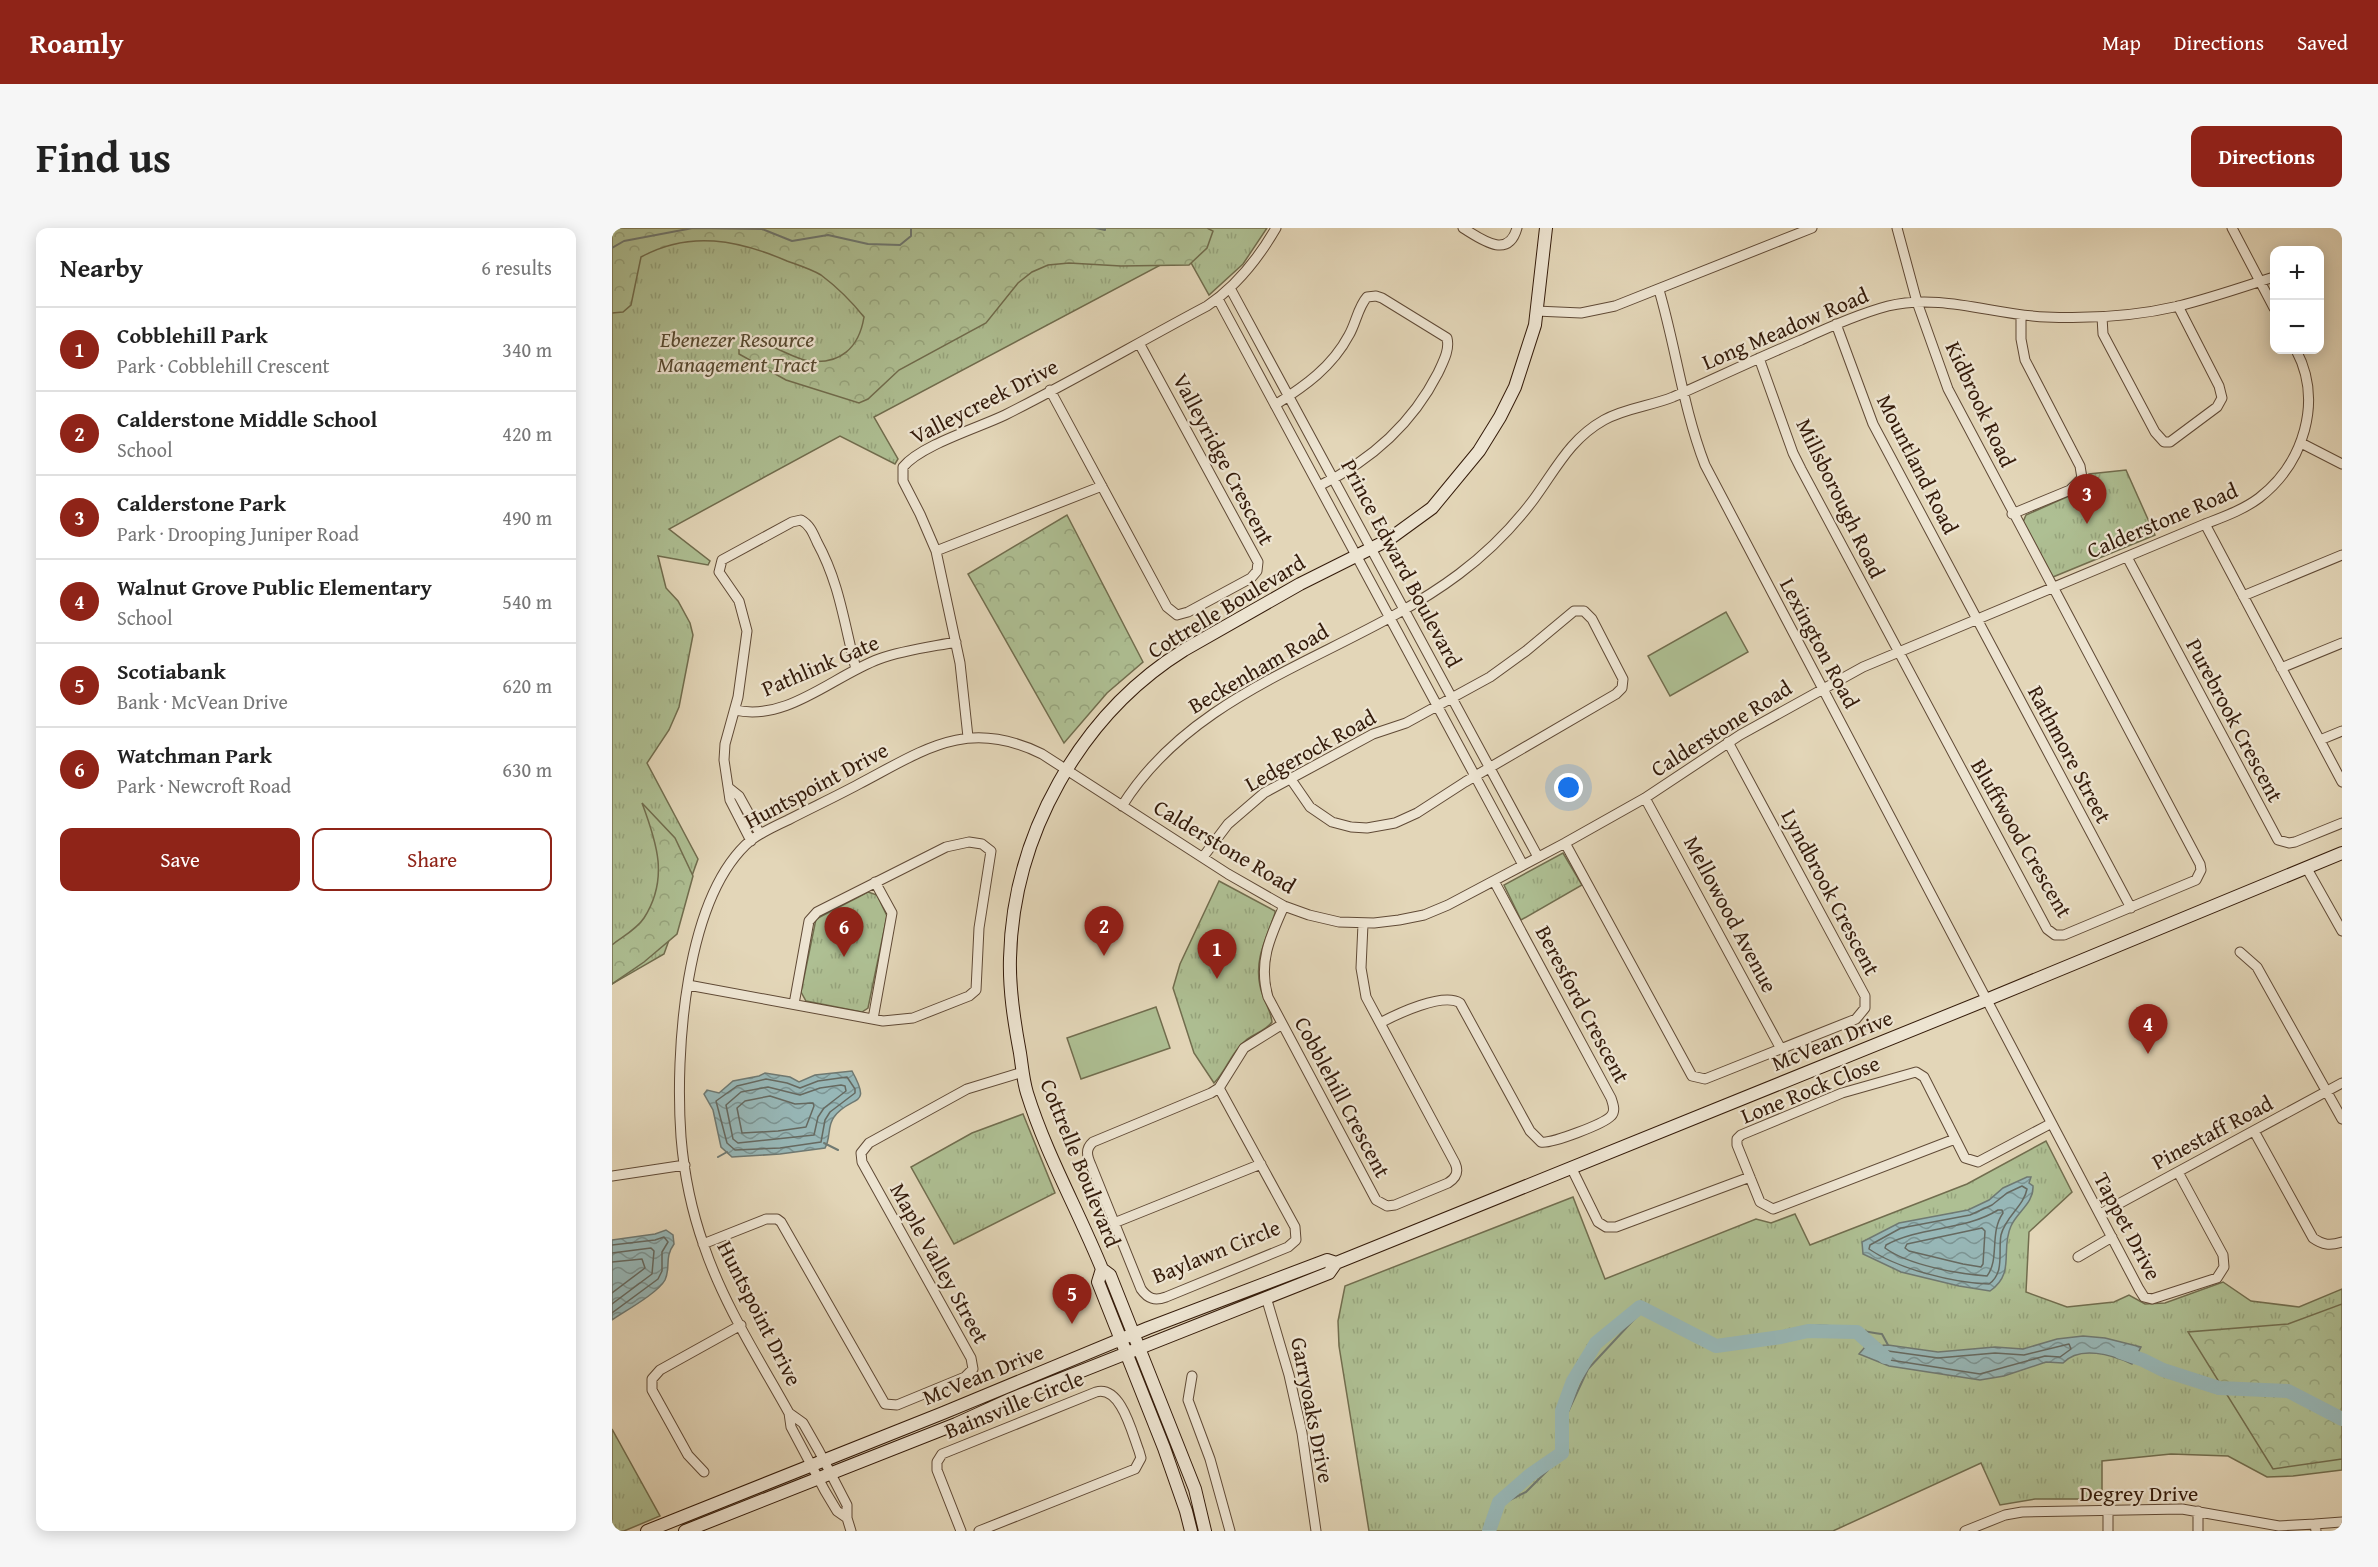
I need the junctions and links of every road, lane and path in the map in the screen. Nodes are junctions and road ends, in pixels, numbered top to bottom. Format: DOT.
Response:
graph roads {
  1 [pos="1276,228"];
  2 [pos="1463,228"];
  3 [pos="1517,228"];
  4 [pos="1546,228"];
  5 [pos="1812,228"];
  6 [pos="1897,228"];
  7 [pos="2232,228"];
  8 [pos="1795,231"];
  9 [pos="2270,278"];
  10 [pos="2260,281"];
  11 [pos="1230,288"];
  12 [pos="1659,290"];
  13 [pos="1218,299"];
  14 [pos="2270,300"];
  15 [pos="1917,302"];
  16 [pos="2178,306"];
  17 [pos="1536,311"];
  18 [pos="2021,316"];
  19 [pos="2102,317"];
  20 [pos="1836,324"];
  21 [pos="1140,343"];
  22 [pos="2298,354"];
  23 [pos="1760,358"];
  24 [pos="1050,390"];
  25 [pos="1683,392"];
  26 [pos="1290,396"];
  27 [pos="1275,405"];
  28 [pos="2301,443"];
  29 [pos="2342,464"];
  30 [pos="1334,479"];
  31 [pos="1102,486"];
  32 [pos="1319,486"];
  33 [pos="2012,514"];
  34 [pos="2205,524"];
  35 [pos="1371,548"];
  36 [pos="936,551"];
  37 [pos="1356,555"];
  38 [pos="2342,555"];
  39 [pos="2127,557"];
  40 [pos="2052,587"];
  41 [pos="2243,596"];
  42 [pos="1404,610"];
  43 [pos="1390,618"];
  44 [pos="1975,618"];
  45 [pos="956,642"];
  46 [pos="2342,643"];
  47 [pos="1897,651"];
  48 [pos="2281,668"];
  49 [pos="856,669"];
  50 [pos="1822,689"];
  51 [pos="1452,698"];
  52 [pos="1438,707"];
  53 [pos="735,710"];
  54 [pos="2342,731"];
  55 [pos="968,737"];
  56 [pos="2320,740"];
  57 [pos="1728,742"];
  58 [pos="1489,768"];
  59 [pos="1067,770"];
  60 [pos="1475,776"];
  61 [pos="1290,778"];
  62 [pos="2342,782"];
  63 [pos="729,788"];
  64 [pos="1645,798"];
  65 [pos="1122,806"];
  66 [pos="2342,823"];
  67 [pos="760,834"];
  68 [pos="751,840"];
  69 [pos="1565,843"];
  70 [pos="2342,853"];
  71 [pos="1203,857"];
  72 [pos="1538,857"];
  73 [pos="1523,865"];
  74 [pos="2306,867"];
  75 [pos="1494,881"];
  76 [pos="875,882"];
  77 [pos="1284,906"];
  78 [pos="2131,908"];
  79 [pos="1363,924"];
  80 [pos="2342,931"];
  81 [pos="2240,952"];
  82 [pos="688,985"];
  83 [pos="1986,1000"];
  84 [pos="794,1004"];
  85 [pos="873,1019"];
  86 [pos="1380,1023"];
  87 [pos="1281,1025"];
  88 [pos="1781,1049"];
  89 [pos="1023,1072"];
  90 [pos="2342,1083"];
  91 [pos="1219,1088"];
  92 [pos="2327,1092"];
  93 [pos="2342,1119"];
  94 [pos="2050,1124"];
  95 [pos="2254,1131"];
  96 [pos="1955,1139"];
  97 [pos="1261,1164"];
  98 [pos="685,1165"];
  99 [pos="1571,1167"];
  100 [pos="2178,1172"];
  101 [pos="612,1176"];
  102 [pos="1750,1177"];
  103 [pos="2100,1214"];
  104 [pos="1114,1223"];
  105 [pos="2112,1237"];
  106 [pos="2342,1242"];
  107 [pos="704,1244"];
  108 [pos="2078,1257"];
  109 [pos="1336,1263"];
  110 [pos="1102,1269"];
  111 [pos="1266,1298"];
  112 [pos="741,1325"];
  113 [pos="1133,1335"];
  114 [pos="1120,1340"];
  115 [pos="1139,1349"];
  116 [pos="1126,1354"];
  117 [pos="1192,1376"];
  118 [pos="789,1413"];
  119 [pos="824,1461"];
  120 [pos="812,1466"];
  121 [pos="704,1472"];
  122 [pos="831,1474"];
  123 [pos="819,1479"];
  124 [pos="2108,1511"];
  125 [pos="2198,1511"];
  126 [pos="847,1518"];
  127 [pos="2342,1522"];
  128 [pos="2315,1528"];
  129 [pos="1968,1530"];
  130 [pos="647,1531"];
  131 [pos="685,1531"];
  132 [pos="852,1531"];
  133 [pos="961,1531"];
  134 [pos="979,1531"];
  135 [pos="1191,1531"];
  136 [pos="1205,1531"];
  137 [pos="1230,1531"];
  138 [pos="1316,1531"];
  139 [pos="2108,1531"];
  140 [pos="2198,1531"];
  1 -- 11 [label="street, Valleycreek Drive"];
  2 -- 3 [label="street"];
  4 -- 17 [label="main road, Cottrelle Boulevard"];
  5 -- 8 [label="street"];
  6 -- 15 [label="street, Kidbrook Road"];
  7 -- 10 [label="street"];
  8 -- 12 [label="street"];
  9 -- 10 [label="street, Long Meadow Road"];
  10 -- 14 [label="street"];
  10 -- 16 [label="street, Long Meadow Road"];
  11 -- 13 [label="street, Valleycreek Drive"];
  11 -- 26 [label="street, Prince Edward Boulevard"];
  12 -- 17 [label="street"];
  12 -- 25 [label="street, Lexington Road"];
  13 -- 21 [label="street, Valleycreek Drive"];
  13 -- 27 [label="street, Prince Edward Boulevard"];
  15 -- 18 [label="street, Long Meadow Road"];
  15 -- 20 [label="street, Long Meadow Road"];
  15 -- 33 [label="street, Kidbrook Road"];
  16 -- 19 [label="street, Long Meadow Road"];
  16 -- 19 [label="street"];
  17 -- 35 [label="main road, Cottrelle Boulevard"];
  18 -- 19 [label="street, Long Meadow Road"];
  18 -- 33 [label="street"];
  20 -- 23 [label="street, Long Meadow Road"];
  20 -- 44 [label="street, Mountland Road"];
  21 -- 24 [label="street, Valleycreek Drive"];
  21 -- 31 [label="street, Valleyridge Crescent"];
  22 -- 28 [label="street, Calderstone Road"];
  23 -- 25 [label="street, Long Meadow Road"];
  23 -- 47 [label="street, Millsborough Road"];
  24 -- 31 [label="street, Valleyridge Crescent"];
  24 -- 36 [label="street, Valleycreek Drive"];
  25 -- 42 [label="street, Long Meadow Road"];
  25 -- 50 [label="street, Lexington Road"];
  26 -- 27 [label="street"];
  26 -- 30 [label="street, Prince Edward Boulevard"];
  26 -- 30 [label="street"];
  27 -- 32 [label="street, Prince Edward Boulevard"];
  28 -- 29 [label="street"];
  28 -- 34 [label="street, Calderstone Road"];
  30 -- 32 [label="street"];
  30 -- 35 [label="street, Prince Edward Boulevard"];
  31 -- 36 [label="street"];
  32 -- 37 [label="street, Prince Edward Boulevard"];
  33 -- 40 [label="street, Kidbrook Road"];
  34 -- 39 [label="street, Calderstone Road"];
  34 -- 41 [label="street"];
  35 -- 37 [label="main road, Cottrelle Boulevard"];
  35 -- 42 [label="street, Prince Edward Boulevard"];
  36 -- 45 [label="street, Valleycreek Drive"];
  37 -- 43 [label="street, Prince Edward Boulevard"];
  37 -- 59 [label="main road, Cottrelle Boulevard"];
  38 -- 41 [label="street"];
  39 -- 40 [label="street, Calderstone Road"];
  39 -- 66 [label="street, Purebrook Crescent"];
  40 -- 44 [label="street, Calderstone Road"];
  40 -- 78 [label="street, Bluffwood Crescent"];
  41 -- 48 [label="street"];
  42 -- 43 [label="street, Beckenham Road"];
  42 -- 51 [label="street, Prince Edward Boulevard"];
  43 -- 52 [label="street, Prince Edward Boulevard"];
  43 -- 65 [label="street, Beckenham Road"];
  44 -- 47 [label="street, Calderstone Road"];
  44 -- 78 [label="street, Rathmore Street"];
  45 -- 49 [label="street, Pathlink Gate"];
  45 -- 55 [label="street, Valleycreek Drive"];
  46 -- 48 [label="street"];
  47 -- 50 [label="street, Calderstone Road"];
  47 -- 78 [label="street, Bluffwood Crescent"];
  48 -- 56 [label="street"];
  49 -- 53 [label="street, Pathlink Gate"];
  49 -- 53 [label="street"];
  50 -- 57 [label="street, Calderstone Road"];
  50 -- 83 [label="street, Lexington Road"];
  51 -- 52 [label="street, Ledgerock Road"];
  51 -- 58 [label="street, Prince Edward Boulevard"];
  51 -- 58 [label="street, Ledgerock Road"];
  52 -- 60 [label="street, Prince Edward Boulevard"];
  52 -- 61 [label="street, Ledgerock Road"];
  53 -- 63 [label="street"];
  54 -- 56 [label="street"];
  55 -- 59 [label="street, Huntspoint Drive"];
  55 -- 67 [label="street, Huntspoint Drive"];
  56 -- 62 [label="street"];
  57 -- 64 [label="street, Calderstone Road"];
  57 -- 88 [label="street, Lyndbrook Crescent"];
  58 -- 60 [label="street"];
  58 -- 72 [label="street, Prince Edward Boulevard"];
  59 -- 65 [label="street, Calderstone Road"];
  59 -- 89 [label="main road, Cottrelle Boulevard"];
  60 -- 61 [label="street"];
  60 -- 73 [label="street, Prince Edward Boulevard"];
  61 -- 71 [label="street, Ledgerock Road"];
  63 -- 67 [label="street"];
  63 -- 68 [label="street"];
  64 -- 69 [label="street, Calderstone Road"];
  64 -- 88 [label="street, Mellowood Avenue"];
  65 -- 71 [label="street, Calderstone Road"];
  67 -- 68 [label="street, Huntspoint Drive"];
  68 -- 82 [label="street, Huntspoint Drive"];
  69 -- 72 [label="street, Calderstone Road"];
  69 -- 88 [label="street, Lyndbrook Crescent"];
  70 -- 74 [label="main road, McVean Drive"];
  71 -- 77 [label="street, Calderstone Road"];
  72 -- 73 [label="street, Calderstone Road"];
  73 -- 75 [label="street, Calderstone Road"];
  74 -- 80 [label="street"];
  74 -- 83 [label="main road, McVean Drive"];
  75 -- 79 [label="street, Calderstone Road"];
  75 -- 86 [label="street, Beresford Crescent"];
  76 -- 84 [label="street"];
  76 -- 85 [label="street"];
  76 -- 85 [label="street"];
  77 -- 79 [label="street, Calderstone Road"];
  77 -- 87 [label="street, Cobblehill Crescent"];
  79 -- 86 [label="street, Cobblehill Crescent"];
  81 -- 92 [label="street"];
  82 -- 84 [label="street"];
  82 -- 98 [label="street, Huntspoint Drive"];
  83 -- 94 [label="street, Tappet Drive"];
  83 -- 99 [label="main road, McVean Drive"];
  84 -- 85 [label="street"];
  86 -- 87 [label="street, Cobblehill Crescent"];
  87 -- 91 [label="street"];
  89 -- 107 [label="street, Maple Valley Street"];
  89 -- 110 [label="main road, Cottrelle Boulevard"];
  90 -- 92 [label="street, Pinestaff Road"];
  91 -- 97 [label="street, Baylawn Circle"];
  91 -- 104 [label="street, Baylawn Circle"];
  92 -- 93 [label="street"];
  92 -- 95 [label="street, Pinestaff Road"];
  94 -- 96 [label="street, Lone Rock Close"];
  94 -- 103 [label="street, Tappet Drive"];
  95 -- 100 [label="street, Pinestaff Road"];
  95 -- 106 [label="street"];
  96 -- 102 [label="street, Lone Rock Close"];
  96 -- 102 [label="street, Lone Rock Close"];
  97 -- 104 [label="street"];
  97 -- 104 [label="street, Baylawn Circle"];
  98 -- 101 [label="street"];
  98 -- 107 [label="street, Huntspoint Drive"];
  99 -- 102 [label="street"];
  99 -- 109 [label="main road, McVean Drive"];
  100 -- 103 [label="street, Pinestaff Road"];
  100 -- 105 [label="street, Tappet Drive"];
  103 -- 105 [label="street, Tappet Drive"];
  105 -- 108 [label="street"];
  107 -- 112 [label="street, Huntspoint Drive"];
  109 -- 111 [label="main road, McVean Drive"];
  109 -- 113 [label="main road, McVean Drive"];
  110 -- 113 [label="main road, Cottrelle Boulevard"];
  110 -- 114 [label="main road, Cottrelle Boulevard"];
  111 -- 115 [label="main road, McVean Drive"];
  111 -- 138 [label="street, Garryoaks Drive"];
  112 -- 118 [label="street, Huntspoint Drive"];
  112 -- 121 [label="street"];
  113 -- 114 [label="main road, McVean Drive"];
  113 -- 115 [label="main road, Cottrelle Boulevard"];
  114 -- 116 [label="main road, Cottrelle Boulevard"];
  114 -- 119 [label="main road, McVean Drive"];
  115 -- 116 [label="main road, McVean Drive"];
  115 -- 136 [label="main road, Cottrelle Boulevard"];
  116 -- 122 [label="main road, McVean Drive"];
  116 -- 135 [label="main road, Cottrelle Boulevard"];
  117 -- 137 [label="street"];
  118 -- 119 [label="street, Huntspoint Drive"];
  118 -- 120 [label="street, Huntspoint Drive"];
  119 -- 120 [label="main road, McVean Drive"];
  119 -- 122 [label="street, Huntspoint Drive"];
  120 -- 123 [label="street, Huntspoint Drive"];
  120 -- 130 [label="main road, McVean Drive"];
  122 -- 123 [label="main road, McVean Drive"];
  122 -- 126 [label="street, Huntspoint Drive"];
  123 -- 126 [label="street, Huntspoint Drive"];
  123 -- 131 [label="main road, McVean Drive"];
  124 -- 125 [label="street, Degrey Drive"];
  124 -- 129 [label="street, Degrey Drive"];
  124 -- 139 [label="street"];
  125 -- 128 [label="street, Degrey Drive"];
  125 -- 140 [label="street"];
  126 -- 132 [label="street"];
  127 -- 128 [label="street, Degrey Drive"];
  133 -- 134 [label="street, Bainsville Circle"];
}
